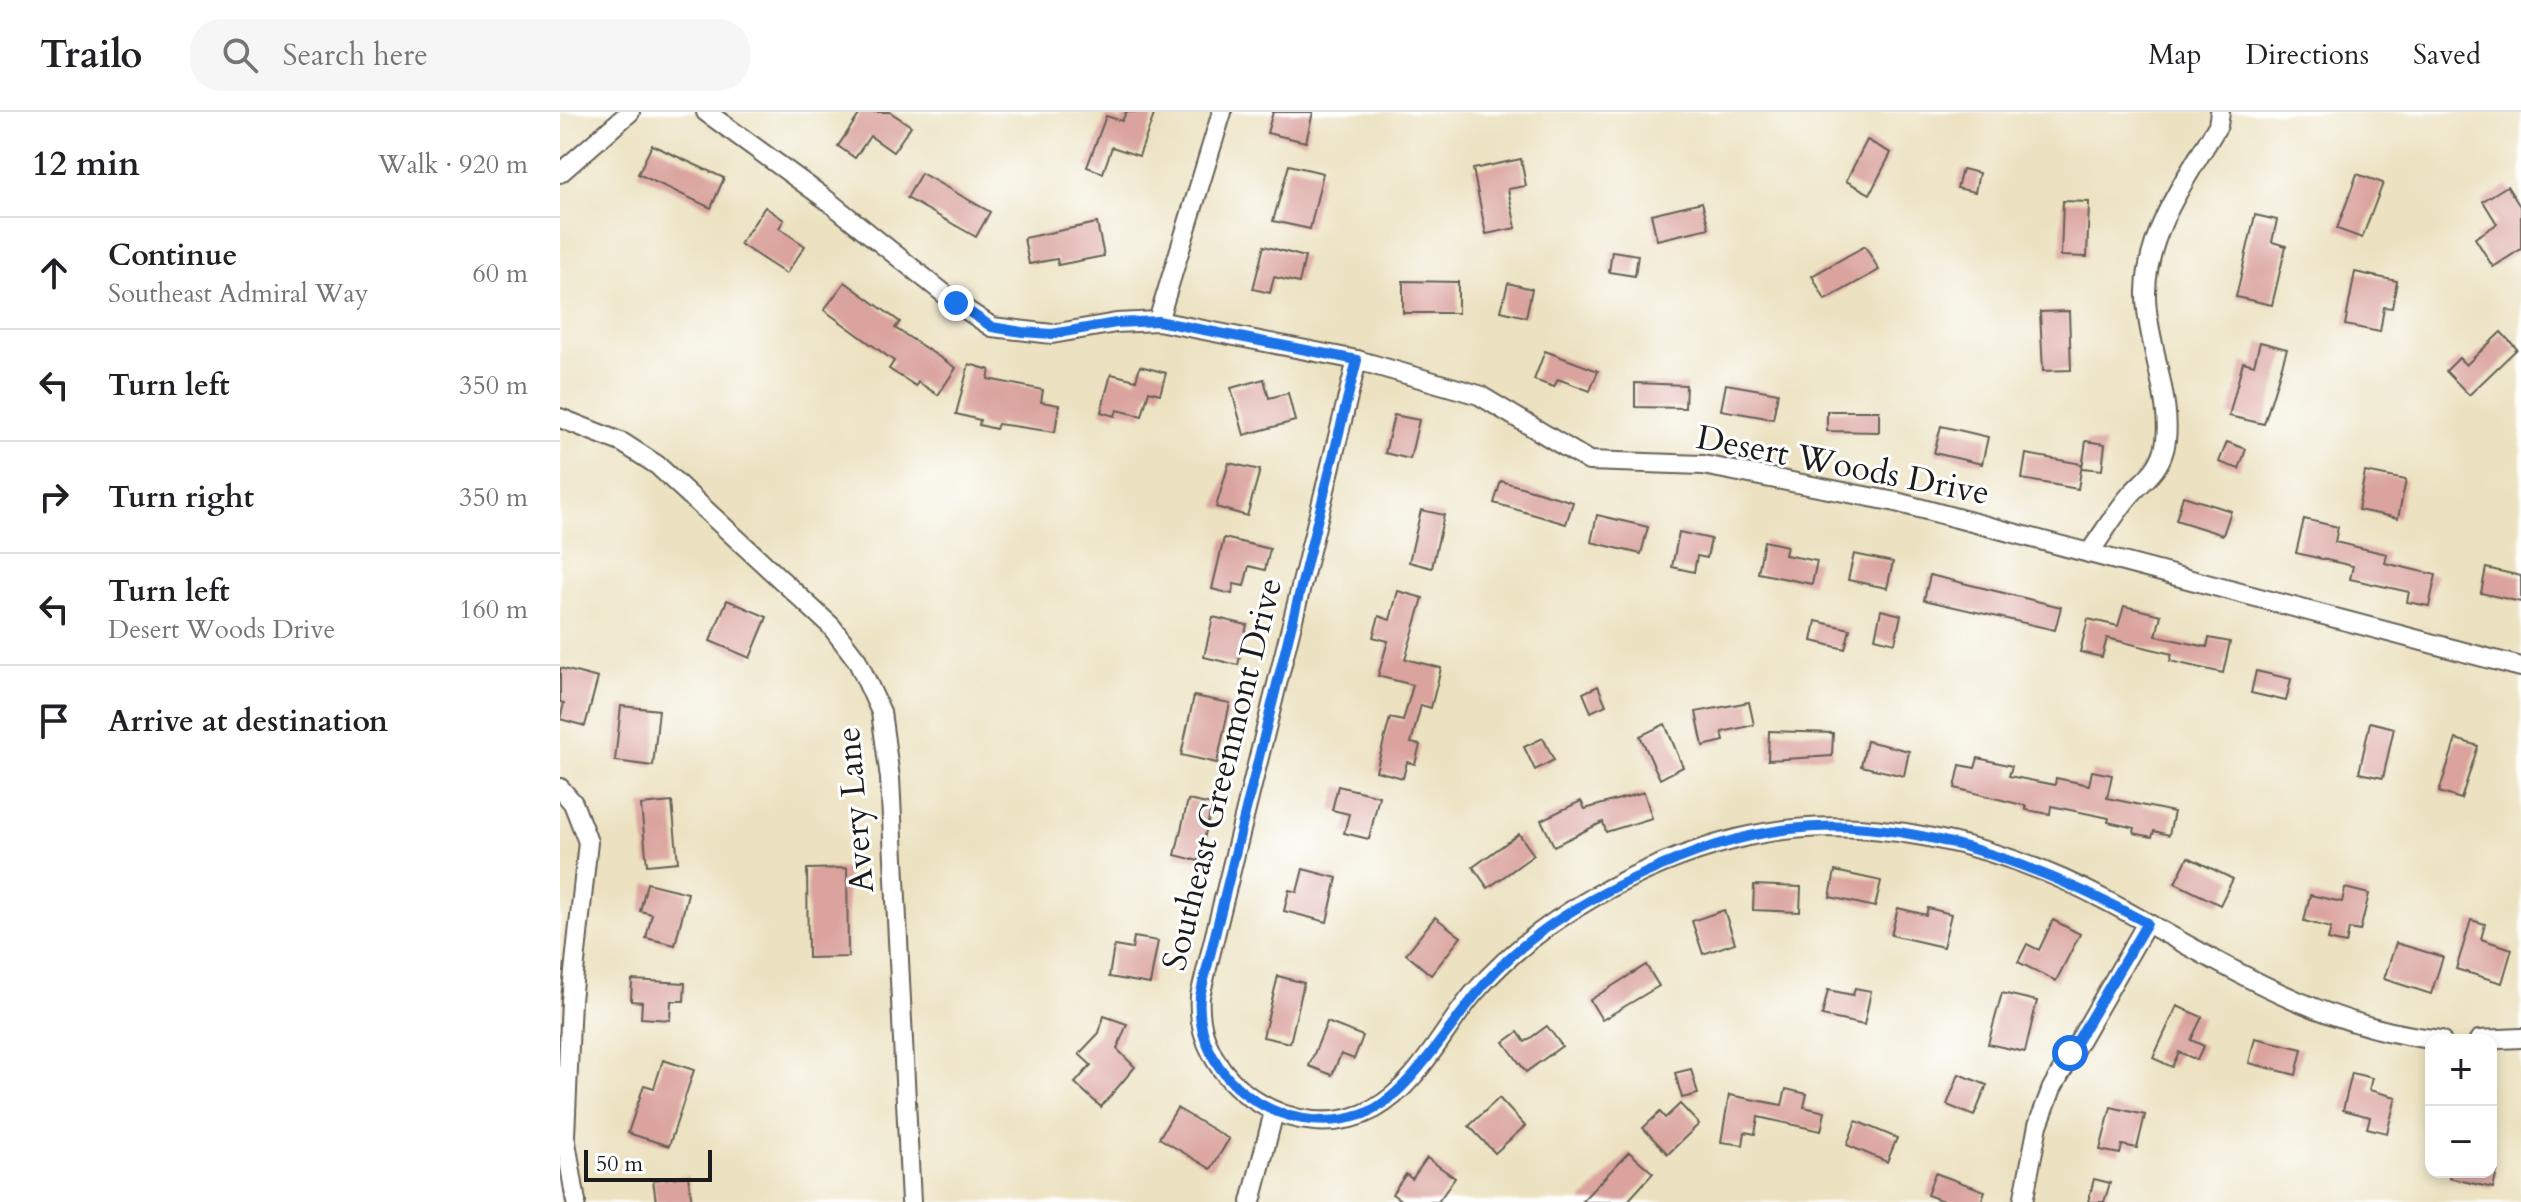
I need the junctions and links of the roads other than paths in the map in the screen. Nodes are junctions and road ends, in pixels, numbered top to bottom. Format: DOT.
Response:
graph roads {
  1 [pos="630,112"];
  2 [pos="706,112"];
  3 [pos="1222,112"];
  4 [pos="2220,112"];
  5 [pos="560,173"];
  6 [pos="1158,321"];
  7 [pos="1357,360"];
  8 [pos="560,418"];
  9 [pos="2089,553"];
  10 [pos="2521,667"];
  11 [pos="560,788"];
  12 [pos="2147,923"];
  13 [pos="2521,1038"];
  14 [pos="2425,1039"];
  15 [pos="2497,1039"];
  16 [pos="1274,1112"];
  17 [pos="576,1202"];
  18 [pos="911,1202"];
  19 [pos="1251,1202"];
  20 [pos="2023,1202"];
  1 -- 5 [label="street"];
  2 -- 6 [label="street, Desert Woods Drive"];
  3 -- 6 [label="street"];
  4 -- 9 [label="street"];
  6 -- 7 [label="street, Desert Woods Drive"];
  7 -- 9 [label="street, Desert Woods Drive"];
  7 -- 16 [label="street, Southeast Greenmont Drive"];
  8 -- 18 [label="street, Avery Lane"];
  9 -- 10 [label="street, Desert Woods Drive"];
  11 -- 17 [label="street"];
  12 -- 14 [label="street, Southeast Greenmont Drive"];
  12 -- 16 [label="street, Southeast Greenmont Drive"];
  12 -- 20 [label="street"];
  13 -- 15 [label="street"];
  16 -- 19 [label="street"];
}
